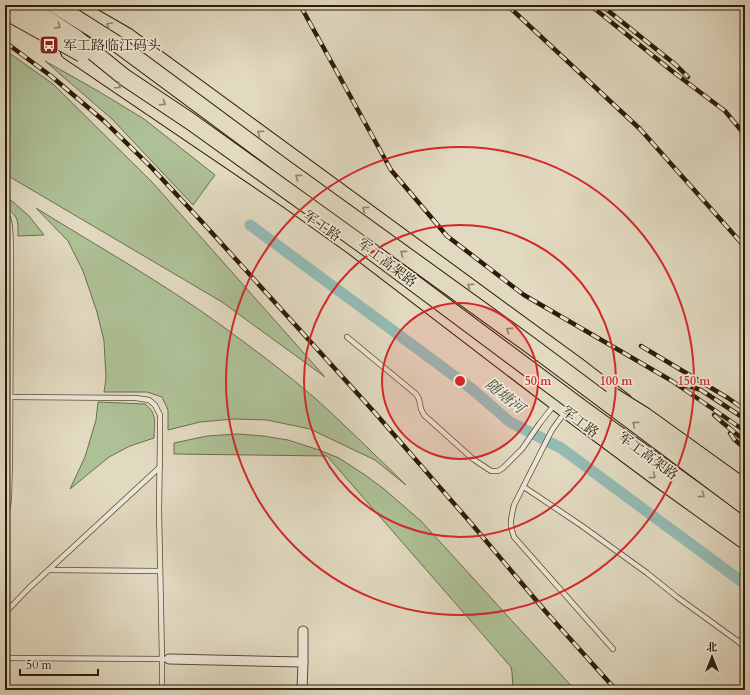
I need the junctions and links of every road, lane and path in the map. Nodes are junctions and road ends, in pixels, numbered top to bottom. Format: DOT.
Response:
graph roads {
  1 [pos="26,5"];
  2 [pos="55,5"];
  3 [pos="75,5"];
  4 [pos="5,10"];
  5 [pos="124,77"];
  6 [pos="5,214"];
  7 [pos="347,337"];
  8 [pos="530,345"];
  9 [pos="587,372"];
  10 [pos="573,380"];
  11 [pos="583,387"];
  12 [pos="565,391"];
  13 [pos="11,397"];
  14 [pos="574,399"];
  15 [pos="561,407"];
  16 [pos="160,467"];
  17 [pos="524,487"];
  18 [pos="745,488"];
  19 [pos="745,496"];
  20 [pos="745,506"];
  21 [pos="5,509"];
  22 [pos="745,526"];
  23 [pos="745,542"];
  24 [pos="49,570"];
  25 [pos="160,571"];
  26 [pos="5,613"];
  27 [pos="303,632"];
  28 [pos="745,635"];
  29 [pos="739,642"];
  30 [pos="613,649"];
  31 [pos="745,649"];
  32 [pos="5,658"];
  33 [pos="166,659"];
  34 [pos="303,662"];
  35 [pos="162,690"];
  36 [pos="302,690"];
  1 -- 5 [label="highway, 军工高架路, one-way, bridge"];
  8 -- 2 [label="highway, 军工高架路, one-way, bridge"];
  9 -- 3 [label="main road, one-way"];
  4 -- 5 [label="highway, bridge"];
  4 -- 15 [label="main road, 军工路, one-way"];
  5 -- 22 [label="highway, 军工高架路, one-way, bridge"];
  6 -- 13 [label="lane"];
  7 -- 15 [label="lane"];
  8 -- 18 [label="highway, bridge"];
  20 -- 8 [label="highway, 军工高架路, one-way, bridge"];
  9 -- 10 [label="lane"];
  9 -- 11 [label="lane"];
  9 -- 19 [label="main road"];
  12 -- 15 [label="lane"];
  13 -- 16 [label="lane"];
  13 -- 21 [label="lane"];
  14 -- 15 [label="lane"];
  15 -- 17 [label="lane"];
  15 -- 23 [label="main road, 军工路, one-way"];
  16 -- 24 [label="lane"];
  16 -- 25 [label="lane"];
  17 -- 29 [label="lane"];
  17 -- 30 [label="lane"];
  24 -- 25 [label="lane"];
  24 -- 26 [label="lane"];
  25 -- 33 [label="lane"];
  27 -- 34 [label="street"];
  28 -- 29 [label="lane"];
  29 -- 31 [label="lane"];
  32 -- 33 [label="lane"];
  33 -- 34 [label="street"];
  33 -- 35 [label="lane"];
  34 -- 36 [label="street"];
}
